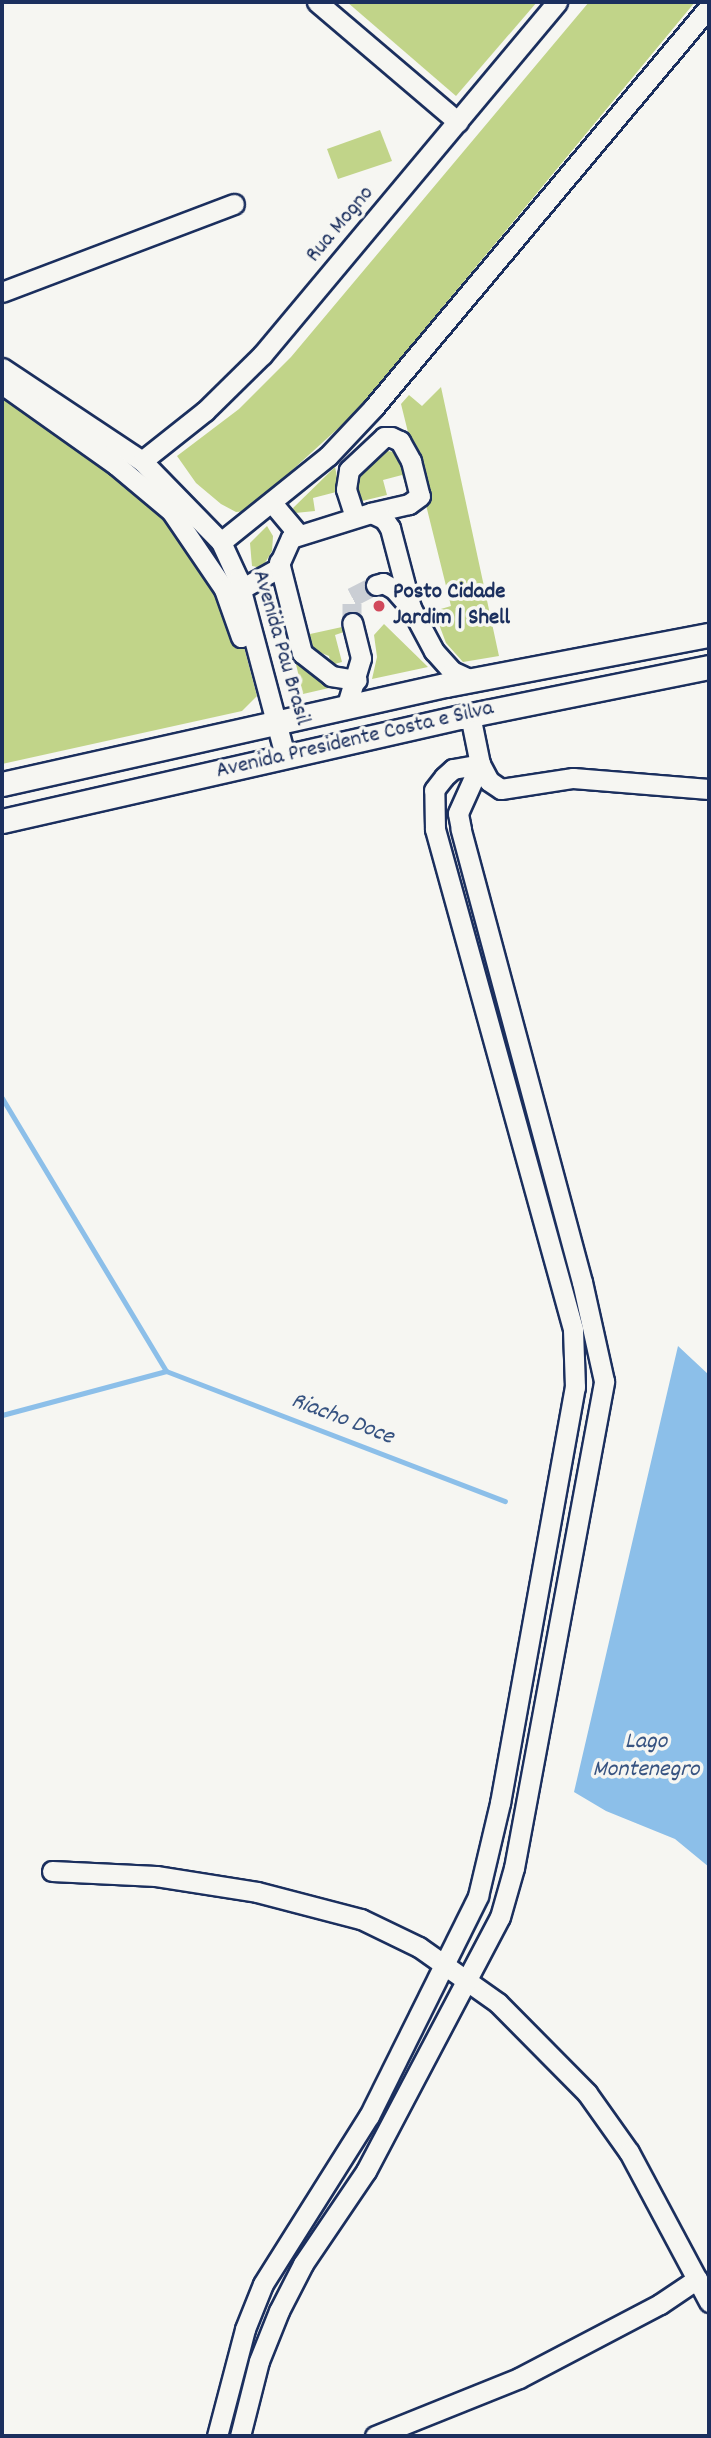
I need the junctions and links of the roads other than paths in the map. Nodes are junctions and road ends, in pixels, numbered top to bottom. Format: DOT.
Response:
graph roads {
  1 [pos="317,2"];
  2 [pos="557,2"];
  3 [pos="709,7"];
  4 [pos="458,122"];
  5 [pos="234,204"];
  6 [pos="2,292"];
  7 [pos="2,368"];
  8 [pos="2,384"];
  9 [pos="142,461"];
  10 [pos="273,504"];
  11 [pos="298,534"];
  12 [pos="221,542"];
  13 [pos="279,562"];
  14 [pos="376,585"];
  15 [pos="241,589"];
  16 [pos="411,608"];
  17 [pos="352,623"];
  18 [pos="706,634"];
  19 [pos="709,667"];
  20 [pos="357,680"];
  21 [pos="471,680"];
  22 [pos="257,695"];
  23 [pos="346,708"];
  24 [pos="470,715"];
  25 [pos="276,723"];
  26 [pos="285,756"];
  27 [pos="480,764"];
  28 [pos="2,784"];
  29 [pos="709,789"];
  30 [pos="2,821"];
  31 [pos="52,1871"];
  32 [pos="446,1966"];
  33 [pos="469,1981"];
  34 [pos="697,2279"];
  35 [pos="709,2302"];
  36 [pos="217,2436"];
  37 [pos="240,2436"];
  38 [pos="375,2436"];
  1 -- 4 [label="street"];
  2 -- 4 [label="street, Rua Mogno"];
  3 -- 10 [label="street"];
  4 -- 9 [label="street, Rua Mogno"];
  5 -- 6 [label="street"];
  7 -- 9 [label="street, Avenida Pau Brasil"];
  8 -- 22 [label="street"];
  9 -- 12 [label="street, Avenida Pau Brasil"];
  10 -- 11 [label="street"];
  10 -- 12 [label="street"];
  11 -- 13 [label="street"];
  11 -- 16 [label="street"];
  12 -- 15 [label="street, Avenida Pau Brasil"];
  13 -- 15 [label="street"];
  13 -- 20 [label="street"];
  14 -- 16 [label="street"];
  15 -- 25 [label="street, Avenida Pau Brasil"];
  16 -- 21 [label="street"];
  17 -- 20 [label="street"];
  18 -- 21 [label="main road, Avenida Presidente Costa e Silva"];
  19 -- 24 [label="main road, Avenida Presidente Costa e Silva"];
  20 -- 23 [label="street"];
  21 -- 23 [label="main road, Avenida Presidente Costa e Silva"];
  23 -- 25 [label="main road, Avenida Presidente Costa e Silva"];
  24 -- 26 [label="main road, Avenida Presidente Costa e Silva"];
  24 -- 27 [label="street"];
  25 -- 26 [label="street, Avenida Pau Brasil"];
  25 -- 28 [label="main road, Avenida Presidente Costa e Silva"];
  26 -- 30 [label="main road, Avenida Presidente Costa e Silva"];
  27 -- 29 [label="street"];
  27 -- 32 [label="street"];
  27 -- 33 [label="street"];
  31 -- 32 [label="street"];
  32 -- 33 [label="street"];
  32 -- 36 [label="street"];
  33 -- 34 [label="street"];
  33 -- 37 [label="street"];
  34 -- 35 [label="street"];
  34 -- 38 [label="street"];
}
